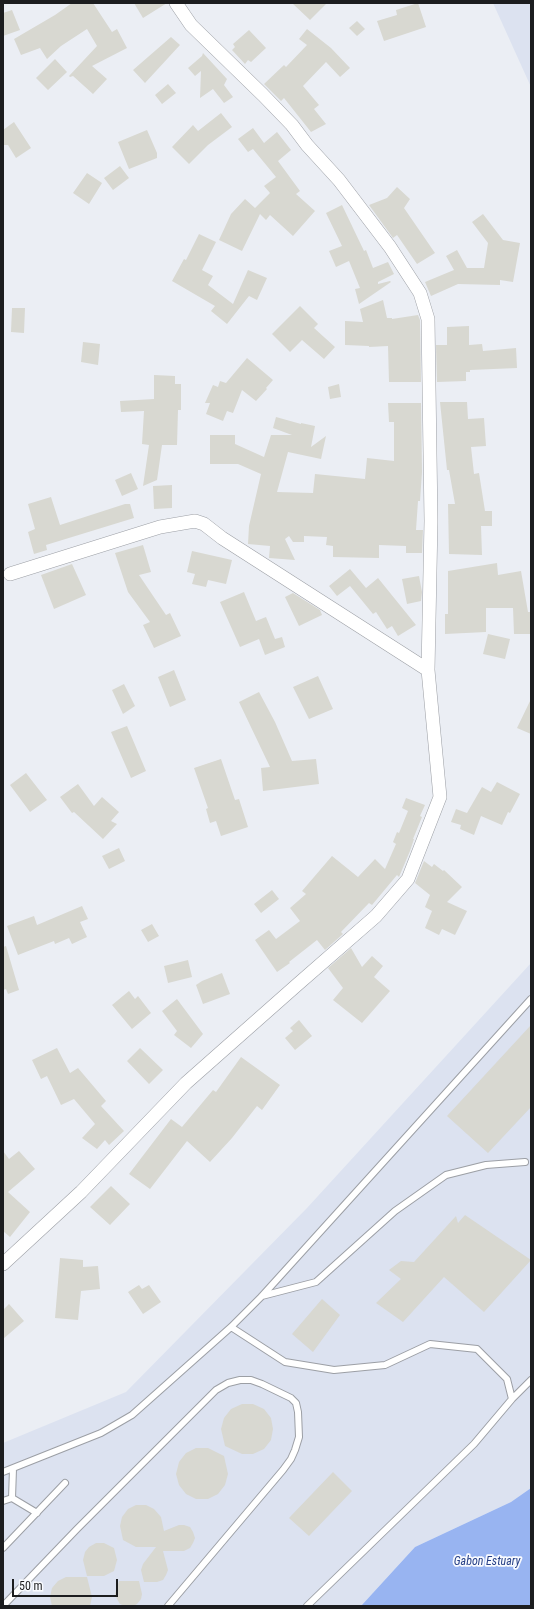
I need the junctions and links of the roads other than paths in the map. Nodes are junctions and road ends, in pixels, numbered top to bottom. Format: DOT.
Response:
graph roads {
  1 [pos="176,3"];
  2 [pos="10,574"];
  3 [pos="428,670"];
  4 [pos="531,999"];
  5 [pos="525,1162"];
  6 [pos="3,1264"];
  7 [pos="262,1296"];
  8 [pos="231,1327"];
  9 [pos="531,1380"];
  10 [pos="512,1400"];
  11 [pos="12,1469"];
  12 [pos="3,1472"];
  13 [pos="65,1483"];
  14 [pos="12,1498"];
  15 [pos="3,1501"];
  16 [pos="37,1513"];
  17 [pos="3,1548"];
  18 [pos="4,1606"];
  19 [pos="168,1606"];
  20 [pos="306,1606"];
  1 -- 3 [label="street"];
  2 -- 3 [label="street"];
  3 -- 6 [label="street"];
  4 -- 7 [label="lane"];
  5 -- 7 [label="lane"];
  7 -- 8 [label="lane"];
  8 -- 10 [label="lane"];
  8 -- 11 [label="lane"];
  9 -- 10 [label="lane"];
  10 -- 20 [label="lane"];
  11 -- 12 [label="lane"];
  11 -- 14 [label="lane"];
  13 -- 16 [label="lane"];
  14 -- 15 [label="lane"];
  14 -- 16 [label="lane"];
  16 -- 17 [label="lane"];
  18 -- 19 [label="lane"];
}
